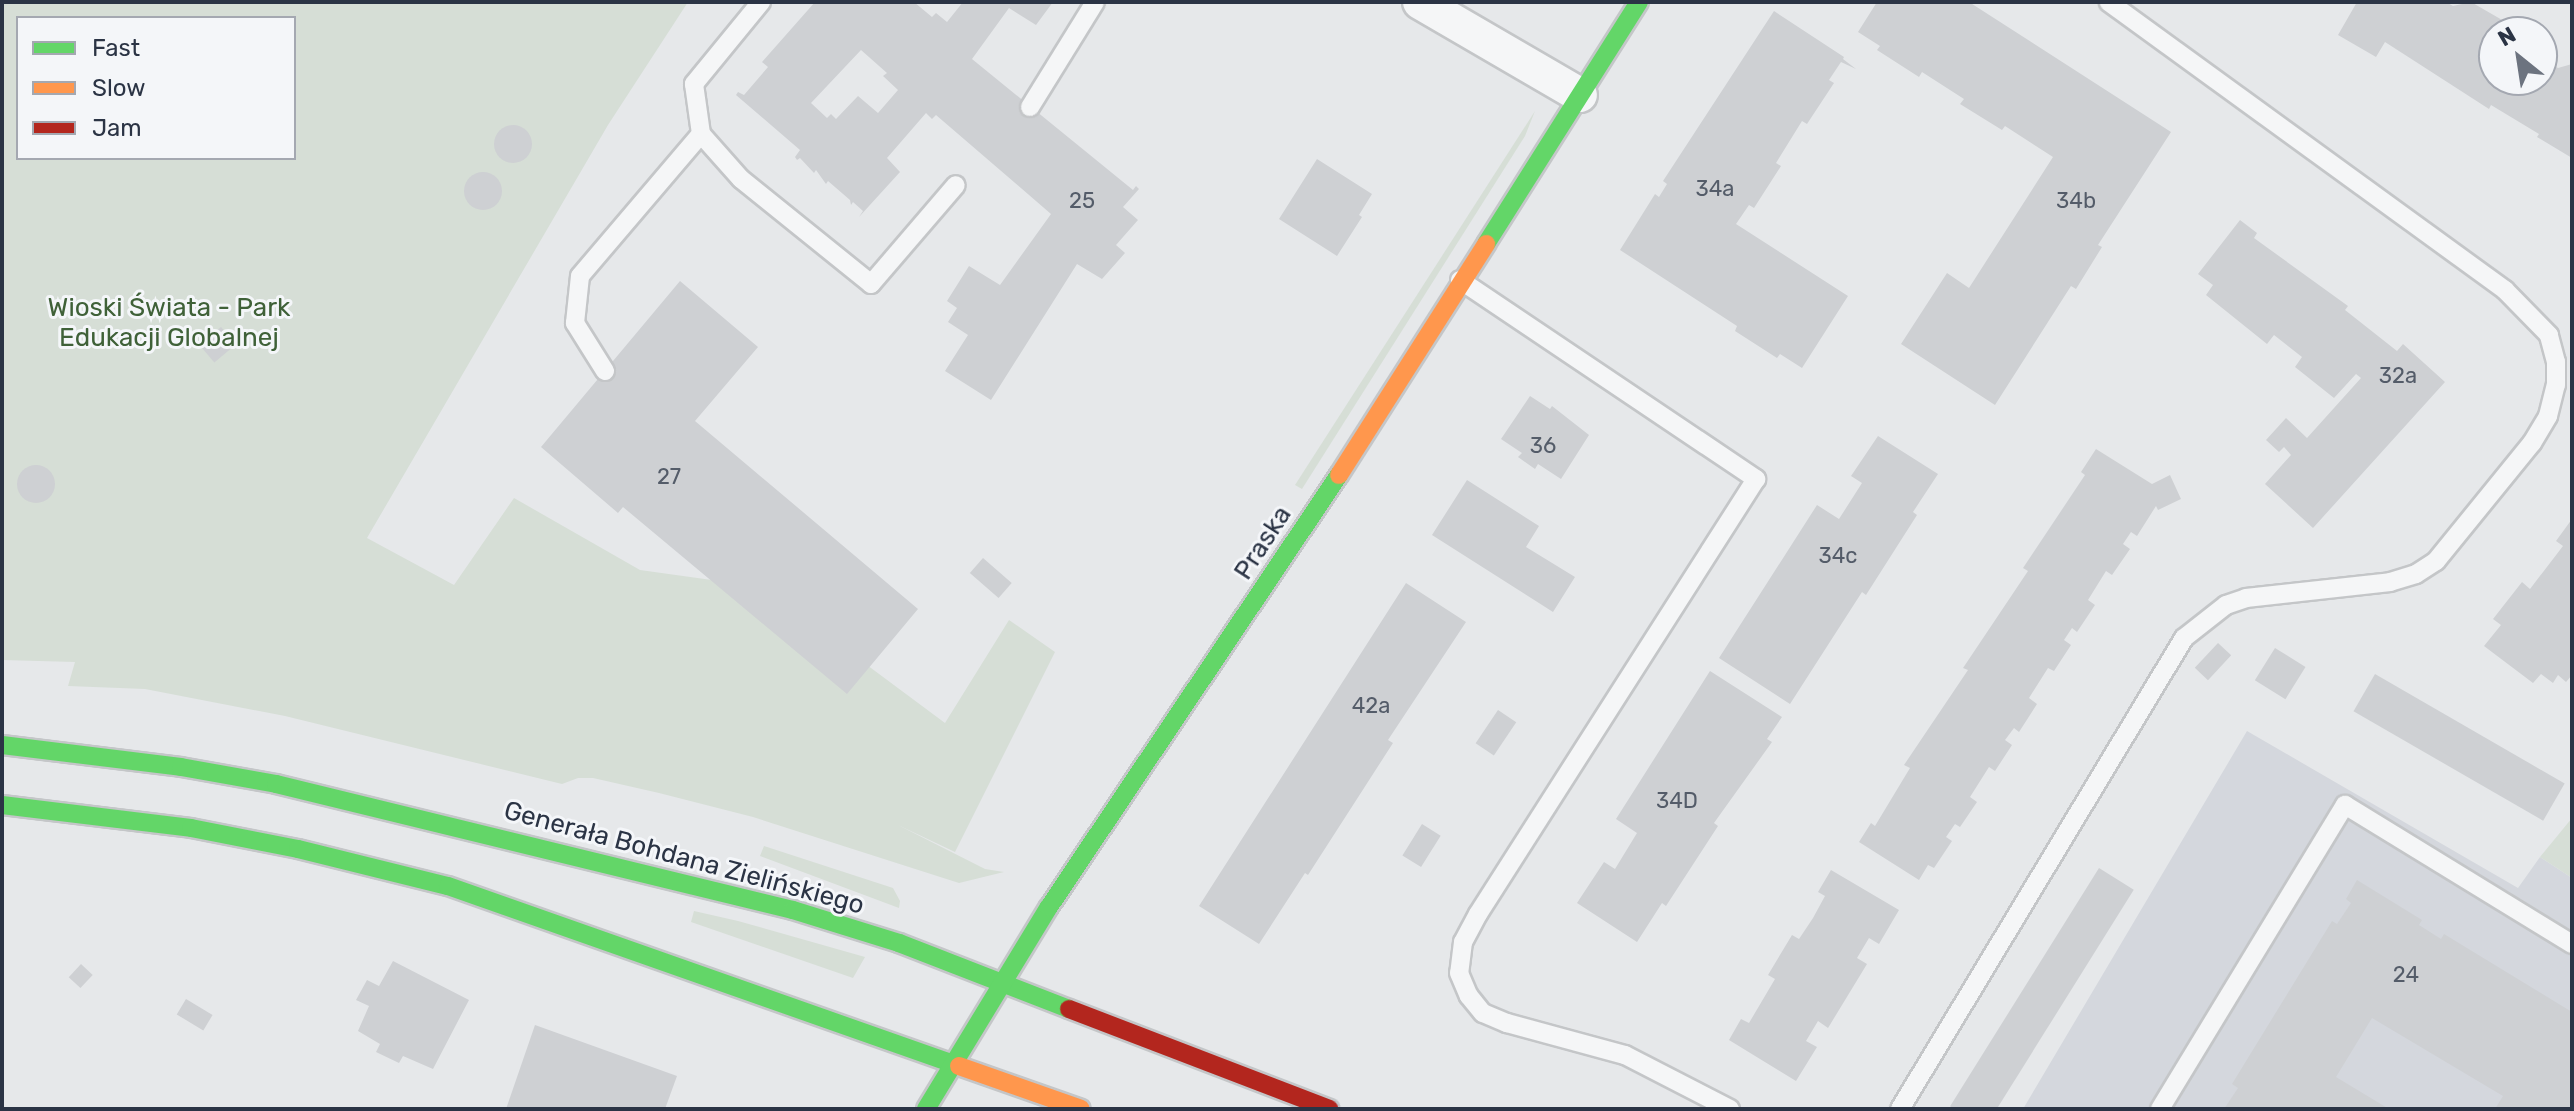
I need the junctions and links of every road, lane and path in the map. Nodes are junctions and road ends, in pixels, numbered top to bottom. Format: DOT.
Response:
graph roads {
  1 [pos="761,2"];
  2 [pos="1095,2"];
  3 [pos="1420,2"];
  4 [pos="1639,2"];
  5 [pos="2109,2"];
  6 [pos="1580,95"];
  7 [pos="1030,107"];
  8 [pos="701,134"];
  9 [pos="956,185"];
  10 [pos="1460,280"];
  11 [pos="605,371"];
  12 [pos="2,745"];
  13 [pos="2,805"];
  14 [pos="2572,944"];
  15 [pos="1002,983"];
  16 [pos="955,1063"];
  17 [pos="926,1109"];
  18 [pos="1081,1109"];
  19 [pos="1329,1109"];
  20 [pos="1730,1109"];
  21 [pos="1900,1109"];
  22 [pos="2160,1109"];
  1 -- 8 [label="lane"];
  2 -- 7 [label="lane"];
  3 -- 6 [label="street"];
  4 -- 6 [label="main road, Praska"];
  5 -- 21 [label="lane"];
  6 -- 10 [label="main road, Praska"];
  8 -- 9 [label="lane"];
  8 -- 11 [label="lane"];
  10 -- 15 [label="main road, Praska"];
  10 -- 20 [label="lane"];
  12 -- 15 [label="main road, Generała Bohdana Zielińskiego"];
  13 -- 16 [label="main road"];
  14 -- 22 [label="lane"];
  15 -- 16 [label="main road, Praska"];
  15 -- 19 [label="main road, Generała Bohdana Zielińskiego"];
  16 -- 17 [label="main road, Praska"];
  16 -- 18 [label="main road"];
}
